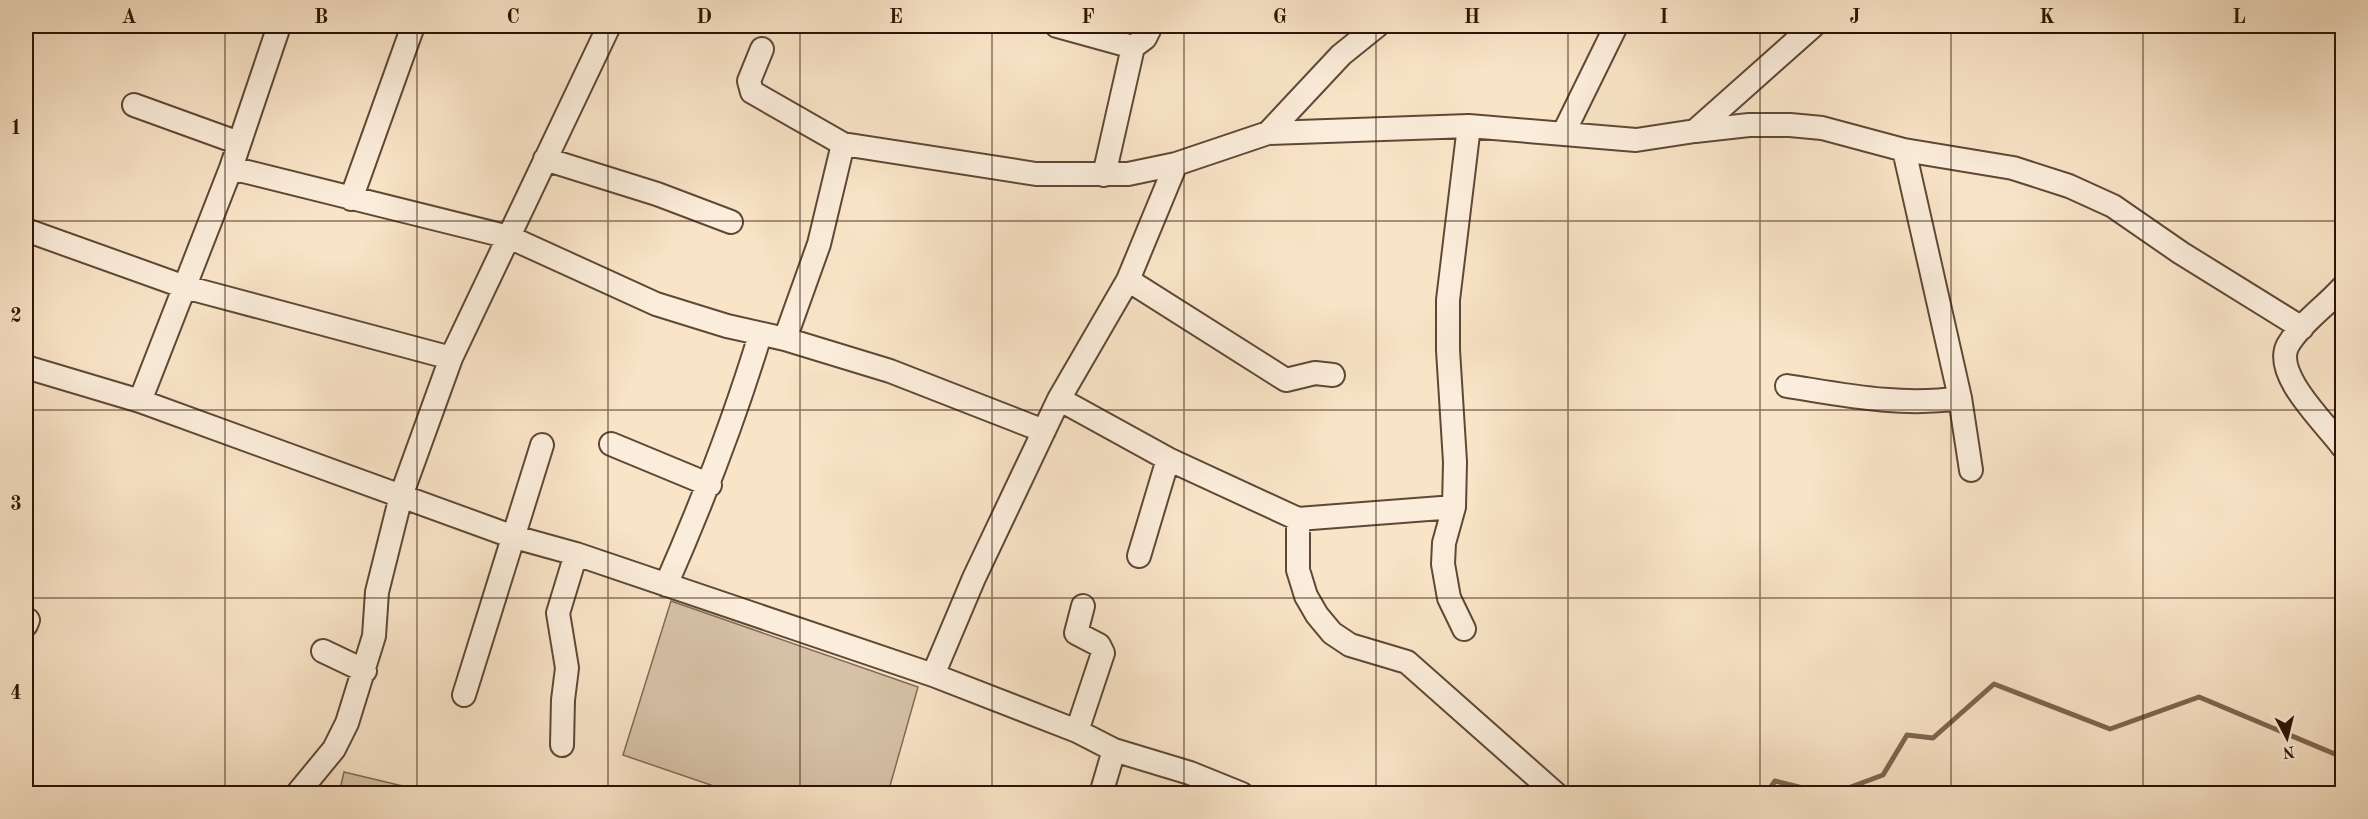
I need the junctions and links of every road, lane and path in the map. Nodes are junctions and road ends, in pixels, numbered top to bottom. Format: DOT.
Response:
graph roads {
  1 [pos="279,26"];
  2 [pos="413,26"];
  3 [pos="609,26"];
  4 [pos="1057,26"];
  5 [pos="1151,26"];
  6 [pos="1377,26"];
  7 [pos="1616,26"];
  8 [pos="1812,26"];
  9 [pos="762,48"];
  10 [pos="1133,48"];
  11 [pos="134,105"];
  12 [pos="1469,126"];
  13 [pos="1695,131"];
  14 [pos="1564,132"];
  15 [pos="1268,133"];
  16 [pos="239,143"];
  17 [pos="843,144"];
  18 [pos="1904,150"];
  19 [pos="545,159"];
  20 [pos="1176,164"];
  21 [pos="231,168"];
  22 [pos="1104,176"];
  23 [pos="351,199"];
  24 [pos="731,222"];
  25 [pos="26,230"];
  26 [pos="509,237"];
  27 [pos="1128,280"];
  28 [pos="185,287"];
  29 [pos="2343,288"];
  30 [pos="2302,328"];
  31 [pos="760,335"];
  32 [pos="785,339"];
  33 [pos="451,358"];
  34 [pos="26,367"];
  35 [pos="1333,375"];
  36 [pos="1787,386"];
  37 [pos="1960,398"];
  38 [pos="1059,399"];
  39 [pos="140,401"];
  40 [pos="1044,431"];
  41 [pos="611,444"];
  42 [pos="542,445"];
  43 [pos="2343,446"];
  44 [pos="1168,459"];
  45 [pos="1971,470"];
  46 [pos="710,485"];
  47 [pos="401,496"];
  48 [pos="1454,507"];
  49 [pos="1298,519"];
  50 [pos="511,536"];
  51 [pos="576,554"];
  52 [pos="1139,556"];
  53 [pos="666,585"];
  54 [pos="1083,606"];
  55 [pos="1464,629"];
  56 [pos="323,651"];
  57 [pos="365,671"];
  58 [pos="933,675"];
  59 [pos="464,695"];
  60 [pos="1077,731"];
  61 [pos="562,745"];
  62 [pos="1114,750"];
  63 [pos="1186,783"];
  64 [pos="297,794"];
  65 [pos="1101,794"];
  66 [pos="1242,794"];
  67 [pos="1556,794"];
  1 -- 16 [label="street"];
  2 -- 23 [label="street"];
  3 -- 19 [label="street"];
  4 -- 10 [label="street"];
  5 -- 10 [label="street"];
  6 -- 15 [label="street"];
  7 -- 14 [label="street"];
  8 -- 13 [label="street"];
  9 -- 17 [label="street"];
  10 -- 22 [label="street"];
  11 -- 16 [label="street"];
  12 -- 14 [label="street"];
  12 -- 15 [label="street"];
  12 -- 48 [label="street"];
  13 -- 14 [label="street"];
  13 -- 18 [label="street"];
  15 -- 20 [label="street"];
  16 -- 21 [label="street"];
  17 -- 22 [label="street"];
  17 -- 32 [label="street"];
  18 -- 30 [label="street"];
  18 -- 37 [label="street"];
  19 -- 24 [label="street"];
  19 -- 26 [label="street"];
  20 -- 22 [label="street"];
  20 -- 27 [label="street"];
  21 -- 23 [label="street"];
  21 -- 28 [label="street"];
  23 -- 26 [label="street"];
  25 -- 28 [label="street"];
  26 -- 31 [label="street"];
  26 -- 33 [label="street"];
  27 -- 35 [label="street"];
  27 -- 38 [label="street"];
  28 -- 33 [label="street"];
  28 -- 39 [label="street"];
  29 -- 30 [label="street"];
  30 -- 43 [label="street"];
  31 -- 32 [label="street"];
  31 -- 46 [label="street"];
  32 -- 40 [label="street"];
  33 -- 47 [label="street"];
  34 -- 39 [label="street"];
  36 -- 37 [label="street"];
  37 -- 45 [label="street"];
  38 -- 40 [label="street"];
  38 -- 44 [label="street"];
  39 -- 47 [label="street"];
  40 -- 58 [label="street"];
  41 -- 46 [label="street"];
  42 -- 50 [label="street"];
  44 -- 49 [label="street"];
  44 -- 52 [label="street"];
  46 -- 53 [label="street"];
  47 -- 50 [label="street"];
  47 -- 57 [label="street"];
  48 -- 49 [label="street"];
  48 -- 55 [label="street"];
  49 -- 67 [label="street"];
  50 -- 51 [label="street"];
  50 -- 59 [label="street"];
  51 -- 53 [label="street"];
  51 -- 61 [label="street"];
  53 -- 58 [label="street"];
  54 -- 60 [label="street"];
  56 -- 57 [label="street"];
  57 -- 64 [label="street"];
  58 -- 60 [label="street"];
  60 -- 62 [label="street"];
  62 -- 63 [label="street"];
  62 -- 65 [label="street"];
  63 -- 66 [label="street"];
}
